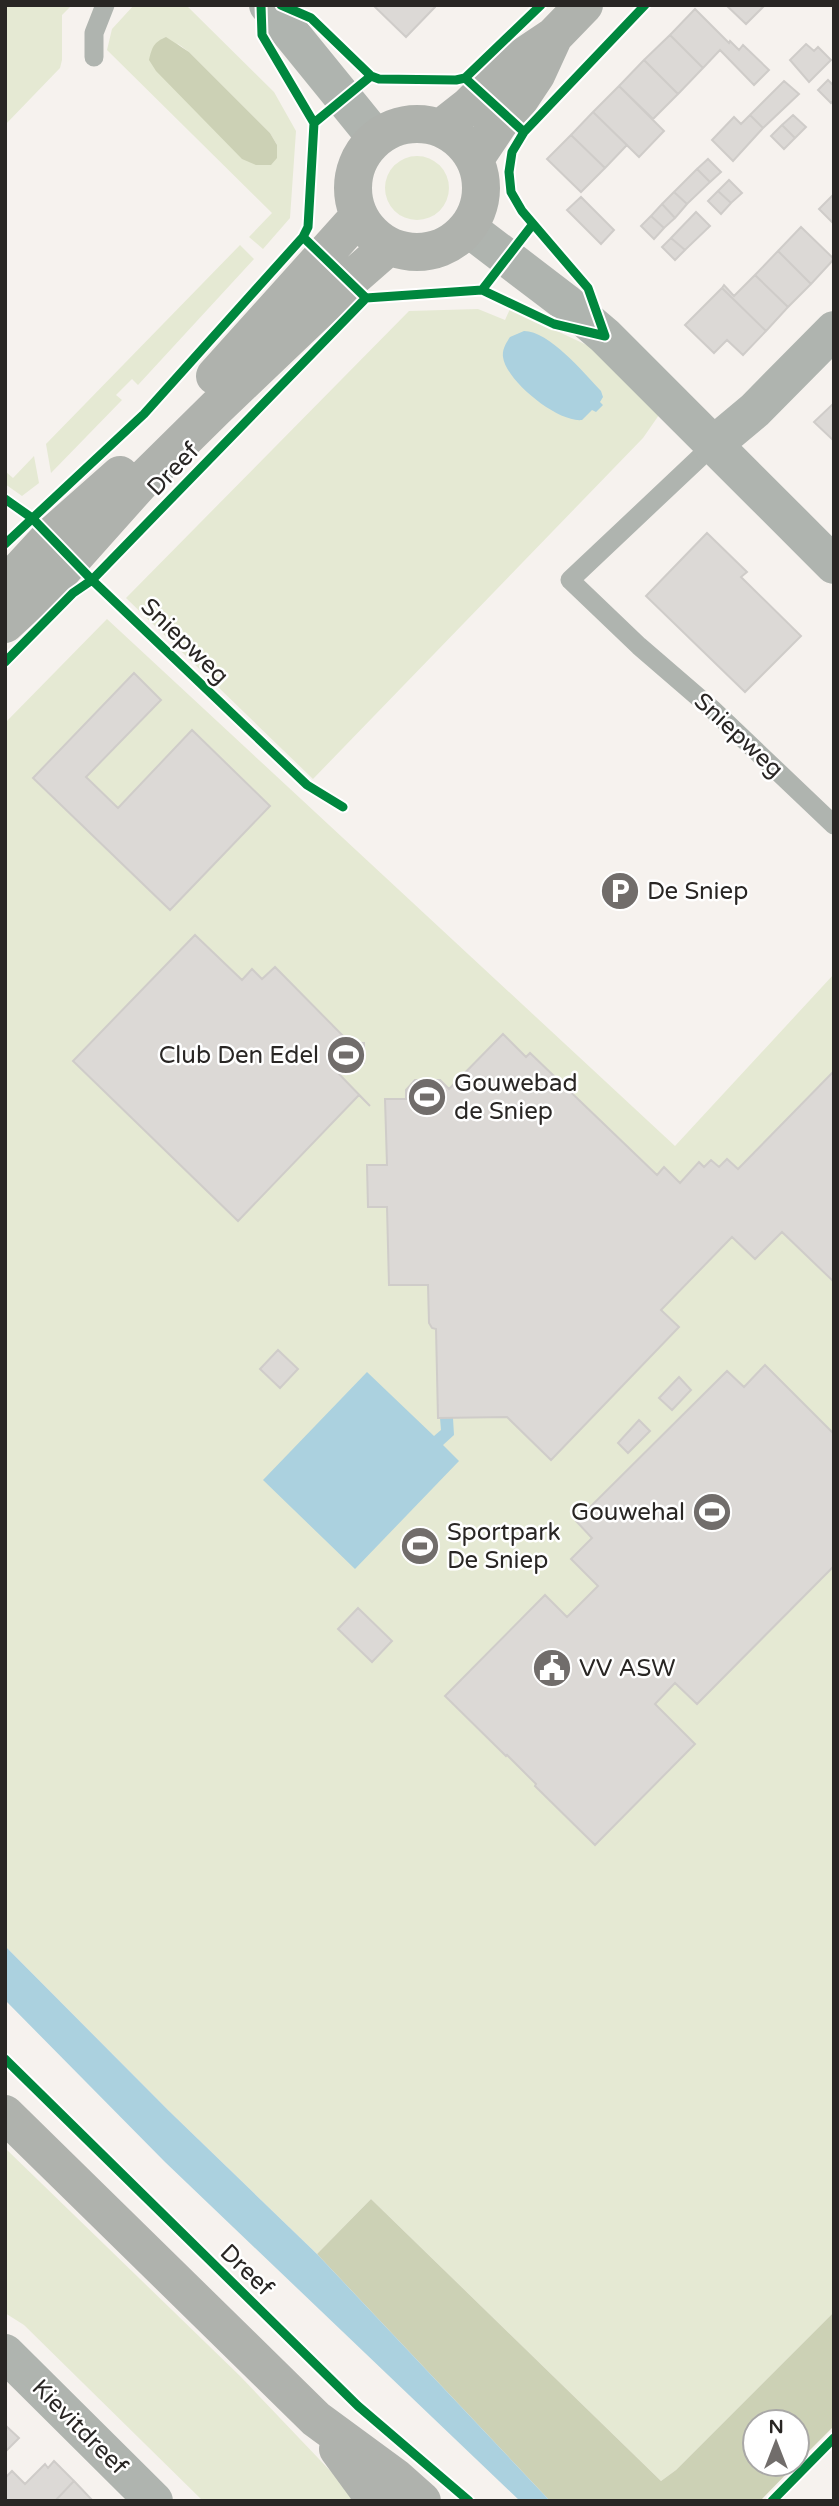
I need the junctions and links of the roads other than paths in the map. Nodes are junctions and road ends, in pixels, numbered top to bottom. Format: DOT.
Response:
graph roads {
  1 [pos="105,5"];
  2 [pos="268,5"];
  3 [pos="584,5"];
  4 [pos="554,36"];
  5 [pos="94,57"];
  6 [pos="441,128"];
  7 [pos="376,138"];
  8 [pos="475,159"];
  9 [pos="359,216"];
  10 [pos="468,228"];
  11 [pos="389,246"];
  12 [pos="834,330"];
  13 [pos="712,446"];
  14 [pos="834,565"];
  15 [pos="5,586"];
  16 [pos="5,624"];
  17 [pos="834,825"];
  18 [pos="5,2114"];
  19 [pos="5,2353"];
  20 [pos="316,2419"];
  21 [pos="154,2501"];
  22 [pos="376,2501"];
  23 [pos="422,2501"];
  1 -- 5 [label="lane"];
  2 -- 7 [label="street"];
  3 -- 4 [label="main road"];
  4 -- 6 [label="main road"];
  4 -- 8 [label="main road"];
  6 -- 7 [label="main road"];
  6 -- 8 [label="main road"];
  7 -- 9 [label="main road"];
  8 -- 10 [label="main road"];
  9 -- 11 [label="main road"];
  9 -- 15 [label="main road, Dreef"];
  10 -- 11 [label="main road"];
  10 -- 13 [label="street"];
  11 -- 16 [label="main road, Dreef"];
  12 -- 13 [label="street"];
  13 -- 14 [label="street"];
  13 -- 17 [label="lane, Sniepweg"];
  18 -- 20 [label="main road"];
  19 -- 21 [label="street, Kievitdreef"];
  20 -- 22 [label="main road"];
  20 -- 23 [label="main road"];
}
